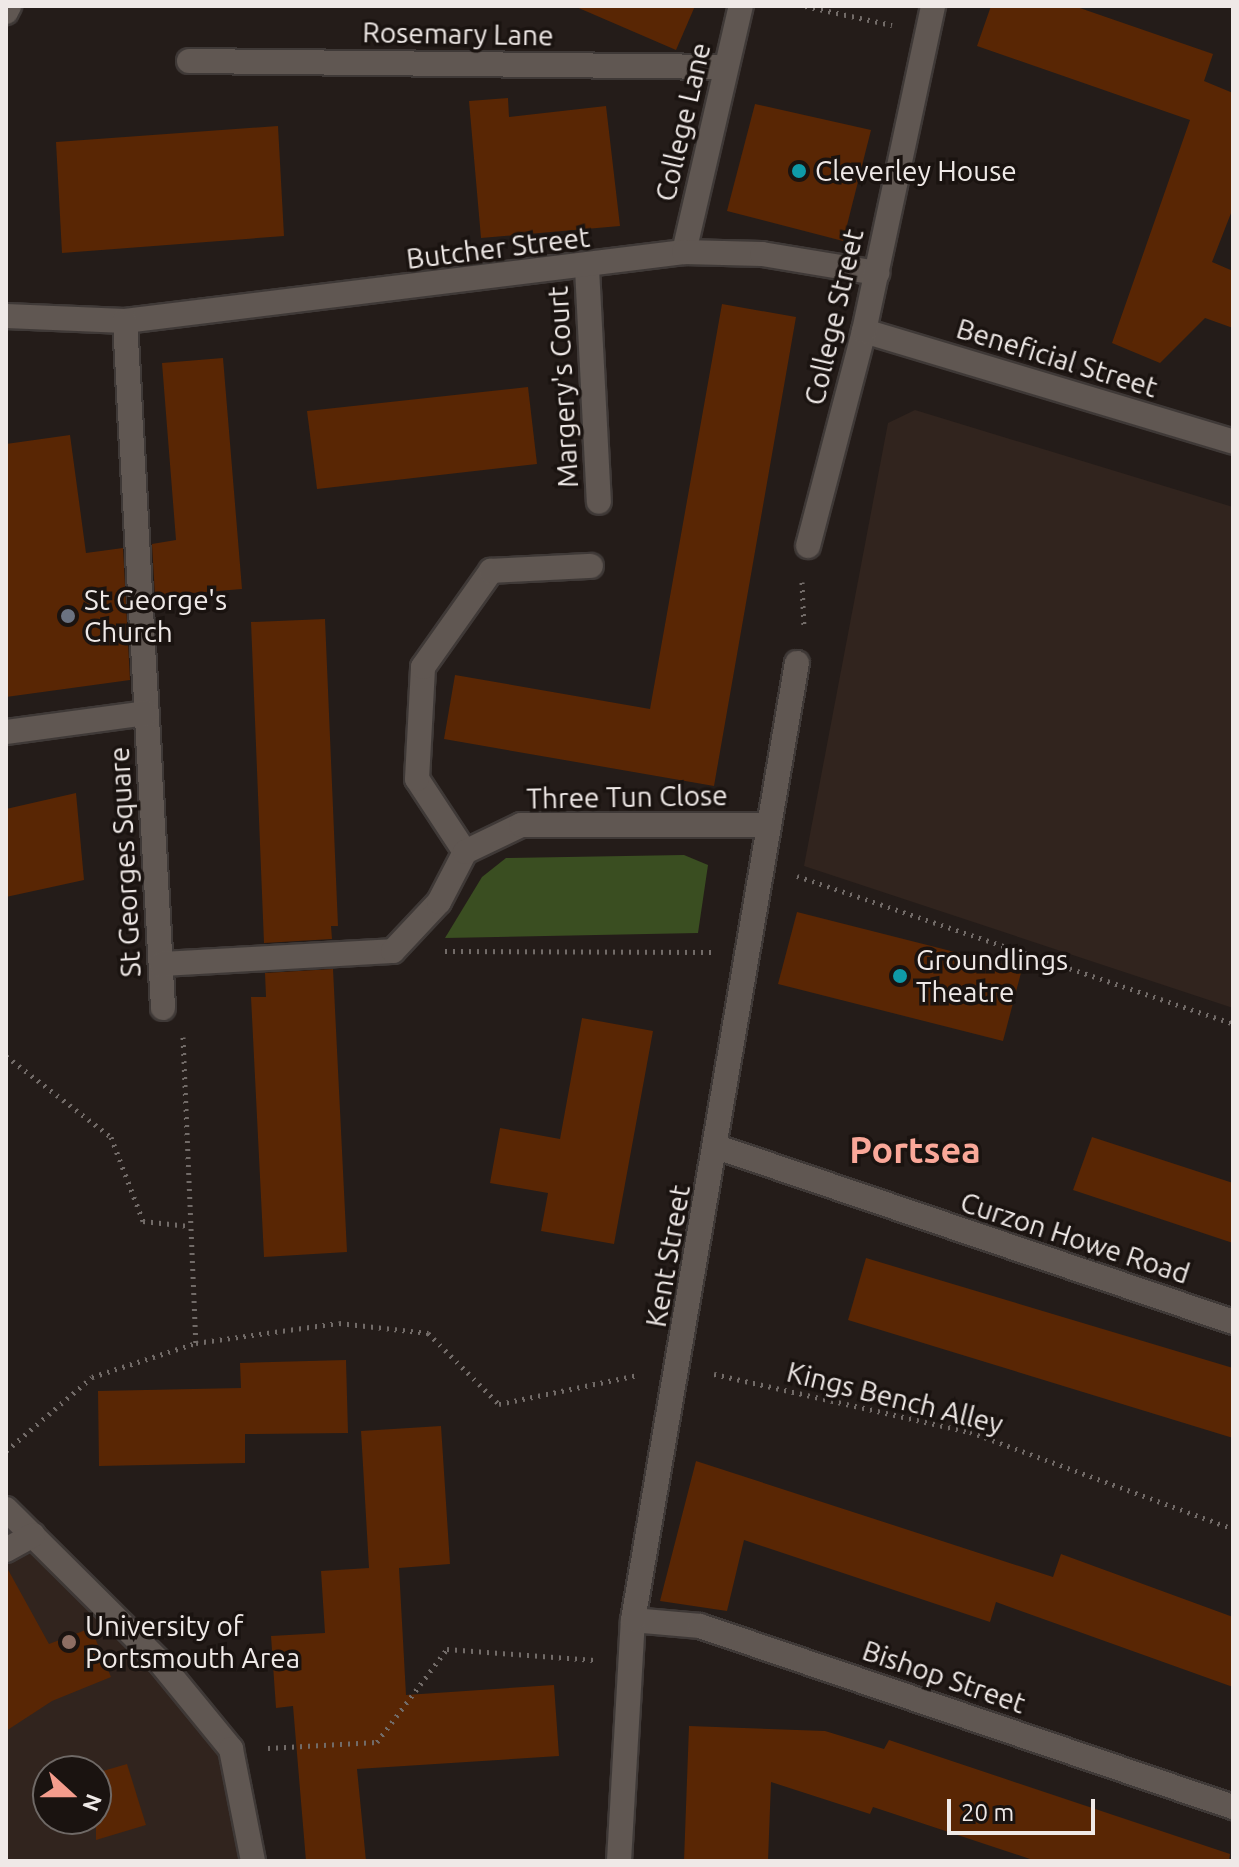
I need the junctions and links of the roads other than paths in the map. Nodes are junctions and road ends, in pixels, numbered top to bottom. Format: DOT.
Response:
graph roads {
  1 [pos="9,6"];
  2 [pos="741,6"];
  3 [pos="933,6"];
  4 [pos="6,12"];
  5 [pos="189,61"];
  6 [pos="726,67"];
  7 [pos="684,252"];
  8 [pos="587,268"];
  9 [pos="877,273"];
  10 [pos="6,316"];
  11 [pos="125,321"];
  12 [pos="864,331"];
  13 [pos="1233,442"];
  14 [pos="599,502"];
  15 [pos="808,546"];
  16 [pos="591,566"];
  17 [pos="797,663"];
  18 [pos="147,713"];
  19 [pos="6,732"];
  20 [pos="767,825"];
  21 [pos="465,852"];
  22 [pos="161,964"];
  23 [pos="163,1008"];
  24 [pos="717,1147"];
  25 [pos="1233,1322"];
  26 [pos="6,1509"];
  27 [pos="33,1535"];
  28 [pos="6,1550"];
  29 [pos="633,1620"];
  30 [pos="1233,1807"];
  31 [pos="253,1861"];
  32 [pos="619,1861"];
  1 -- 4 [label="street"];
  2 -- 6 [label="street, College Lane"];
  3 -- 9 [label="street, College Street"];
  5 -- 6 [label="street, Rosemary Lane"];
  6 -- 7 [label="street, College Lane"];
  7 -- 8 [label="street, Butcher Street"];
  7 -- 9 [label="street, Butcher Street"];
  8 -- 11 [label="street, Butcher Street"];
  8 -- 14 [label="street, Margery's Court"];
  9 -- 12 [label="street, College Street"];
  10 -- 11 [label="street"];
  11 -- 18 [label="street, St Georges Square"];
  12 -- 13 [label="street, Beneficial Street"];
  12 -- 15 [label="street, College Street"];
  16 -- 21 [label="street"];
  17 -- 20 [label="street, Kent Street"];
  18 -- 19 [label="street, St Georges Square"];
  18 -- 22 [label="street, St Georges Square"];
  20 -- 21 [label="street, Three Tun Close"];
  20 -- 24 [label="street, Kent Street"];
  21 -- 22 [label="street"];
  22 -- 23 [label="street, St Georges Square"];
  24 -- 25 [label="street, Curzon Howe Road"];
  24 -- 29 [label="street, Kent Street"];
  26 -- 27 [label="street"];
  27 -- 28 [label="street"];
  27 -- 31 [label="street"];
  29 -- 30 [label="street, Bishop Street"];
  29 -- 32 [label="street, Kent Street"];
}
